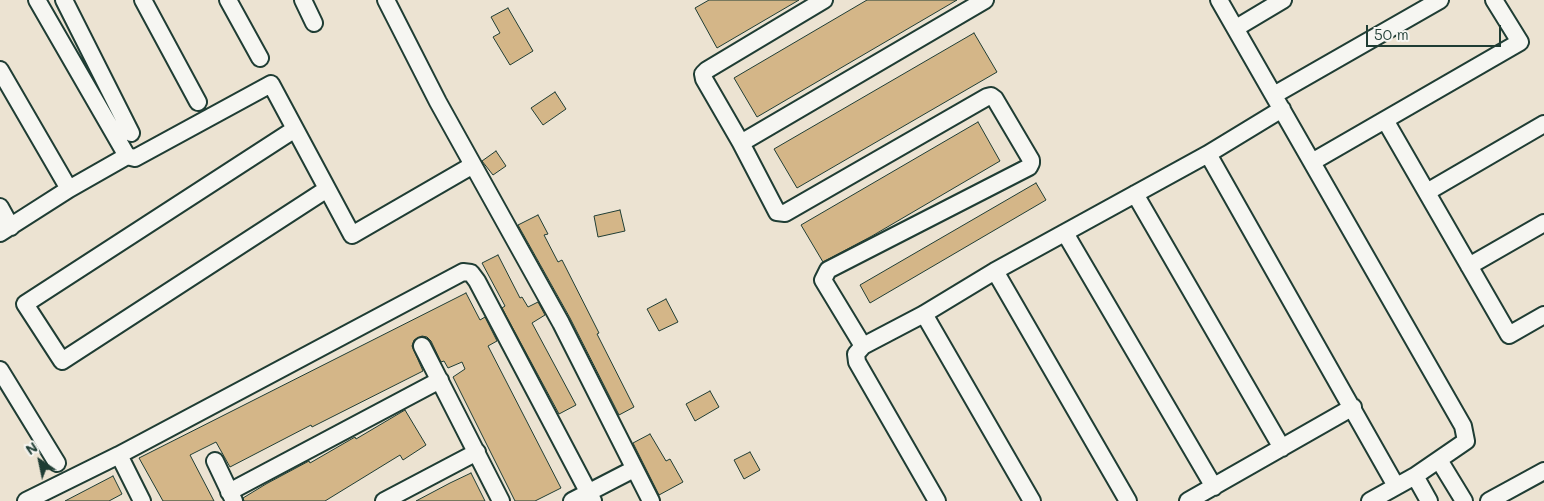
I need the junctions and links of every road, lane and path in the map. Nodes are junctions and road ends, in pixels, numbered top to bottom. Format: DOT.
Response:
graph roads {
  1 [pos="37,0"];
  2 [pos="64,0"];
  3 [pos="143,0"];
  4 [pos="228,0"];
  5 [pos="303,0"];
  6 [pos="386,0"];
  7 [pos="824,0"];
  8 [pos="985,0"];
  9 [pos="1220,0"];
  10 [pos="1283,0"];
  11 [pos="1440,0"];
  12 [pos="1494,0"];
  13 [pos="314,23"];
  14 [pos="1236,28"];
  15 [pos="260,58"];
  16 [pos="0,70"];
  17 [pos="198,102"];
  18 [pos="1278,102"];
  19 [pos="1385,120"];
  20 [pos="1544,124"];
  21 [pos="295,129"];
  22 [pos="131,133"];
  23 [pos="740,143"];
  24 [pos="1208,154"];
  25 [pos="127,156"];
  26 [pos="1312,162"];
  27 [pos="473,165"];
  28 [pos="69,189"];
  29 [pos="327,189"];
  30 [pos="1427,192"];
  31 [pos="1135,194"];
  32 [pos="0,207"];
  33 [pos="1544,223"];
  34 [pos="6,230"];
  35 [pos="1065,233"];
  36 [pos="1469,266"];
  37 [pos="995,271"];
  38 [pos="924,314"];
  39 [pos="1544,315"];
  40 [pos="422,346"];
  41 [pos="864,346"];
  42 [pos="0,370"];
  43 [pos="440,380"];
  44 [pos="1352,407"];
  45 [pos="1282,448"];
  46 [pos="477,452"];
  47 [pos="119,456"];
  48 [pos="1439,460"];
  49 [pos="215,461"];
  50 [pos="57,463"];
  51 [pos="634,469"];
  52 [pos="1544,471"];
  53 [pos="1415,476"];
  54 [pos="1214,486"];
  55 [pos="1396,486"];
  56 [pos="232,496"];
  57 [pos="591,497"];
  58 [pos="26,501"];
  59 [pos="142,501"];
  60 [pos="384,501"];
  61 [pos="501,501"];
  62 [pos="572,501"];
  63 [pos="651,501"];
  64 [pos="937,501"];
  65 [pos="1032,501"];
  66 [pos="1128,501"];
  67 [pos="1188,501"];
  68 [pos="1370,501"];
  69 [pos="1429,501"];
  70 [pos="1464,501"];
  71 [pos="1489,501"];
  1 -- 25 [label="street"];
  2 -- 22 [label="street"];
  3 -- 17 [label="street"];
  4 -- 15 [label="street"];
  5 -- 13 [label="street"];
  6 -- 27 [label="street"];
  7 -- 23 [label="street"];
  8 -- 23 [label="street"];
  9 -- 14 [label="street"];
  10 -- 14 [label="street"];
  11 -- 18 [label="street"];
  12 -- 19 [label="street"];
  14 -- 18 [label="street"];
  16 -- 28 [label="street"];
  18 -- 24 [label="street"];
  18 -- 26 [label="street"];
  19 -- 26 [label="street"];
  19 -- 30 [label="street"];
  20 -- 30 [label="street"];
  21 -- 25 [label="street"];
  21 -- 29 [label="street"];
  21 -- 29 [label="street"];
  23 -- 41 [label="street"];
  24 -- 31 [label="street"];
  24 -- 44 [label="street"];
  25 -- 28 [label="street"];
  26 -- 48 [label="street"];
  27 -- 29 [label="street"];
  27 -- 51 [label="street"];
  28 -- 34 [label="street"];
  30 -- 36 [label="street"];
  31 -- 35 [label="street"];
  31 -- 45 [label="street"];
  32 -- 34 [label="street"];
  33 -- 36 [label="street"];
  35 -- 37 [label="street"];
  35 -- 54 [label="street"];
  36 -- 39 [label="street"];
  37 -- 38 [label="street"];
  37 -- 66 [label="street"];
  38 -- 41 [label="street"];
  38 -- 65 [label="street"];
  40 -- 43 [label="street"];
  41 -- 64 [label="street"];
  42 -- 50 [label="street"];
  43 -- 46 [label="street"];
  43 -- 56 [label="street"];
  44 -- 45 [label="street"];
  44 -- 55 [label="street"];
  45 -- 54 [label="street"];
  46 -- 60 [label="street"];
  46 -- 61 [label="street"];
  47 -- 57 [label="street"];
  47 -- 58 [label="street"];
  47 -- 59 [label="street"];
  48 -- 53 [label="street"];
  48 -- 70 [label="street"];
  49 -- 56 [label="street"];
  51 -- 57 [label="street"];
  51 -- 63 [label="street"];
  52 -- 71 [label="street"];
  53 -- 55 [label="street"];
  53 -- 69 [label="street"];
  54 -- 67 [label="street"];
  55 -- 68 [label="street"];
  57 -- 62 [label="street"];
}
